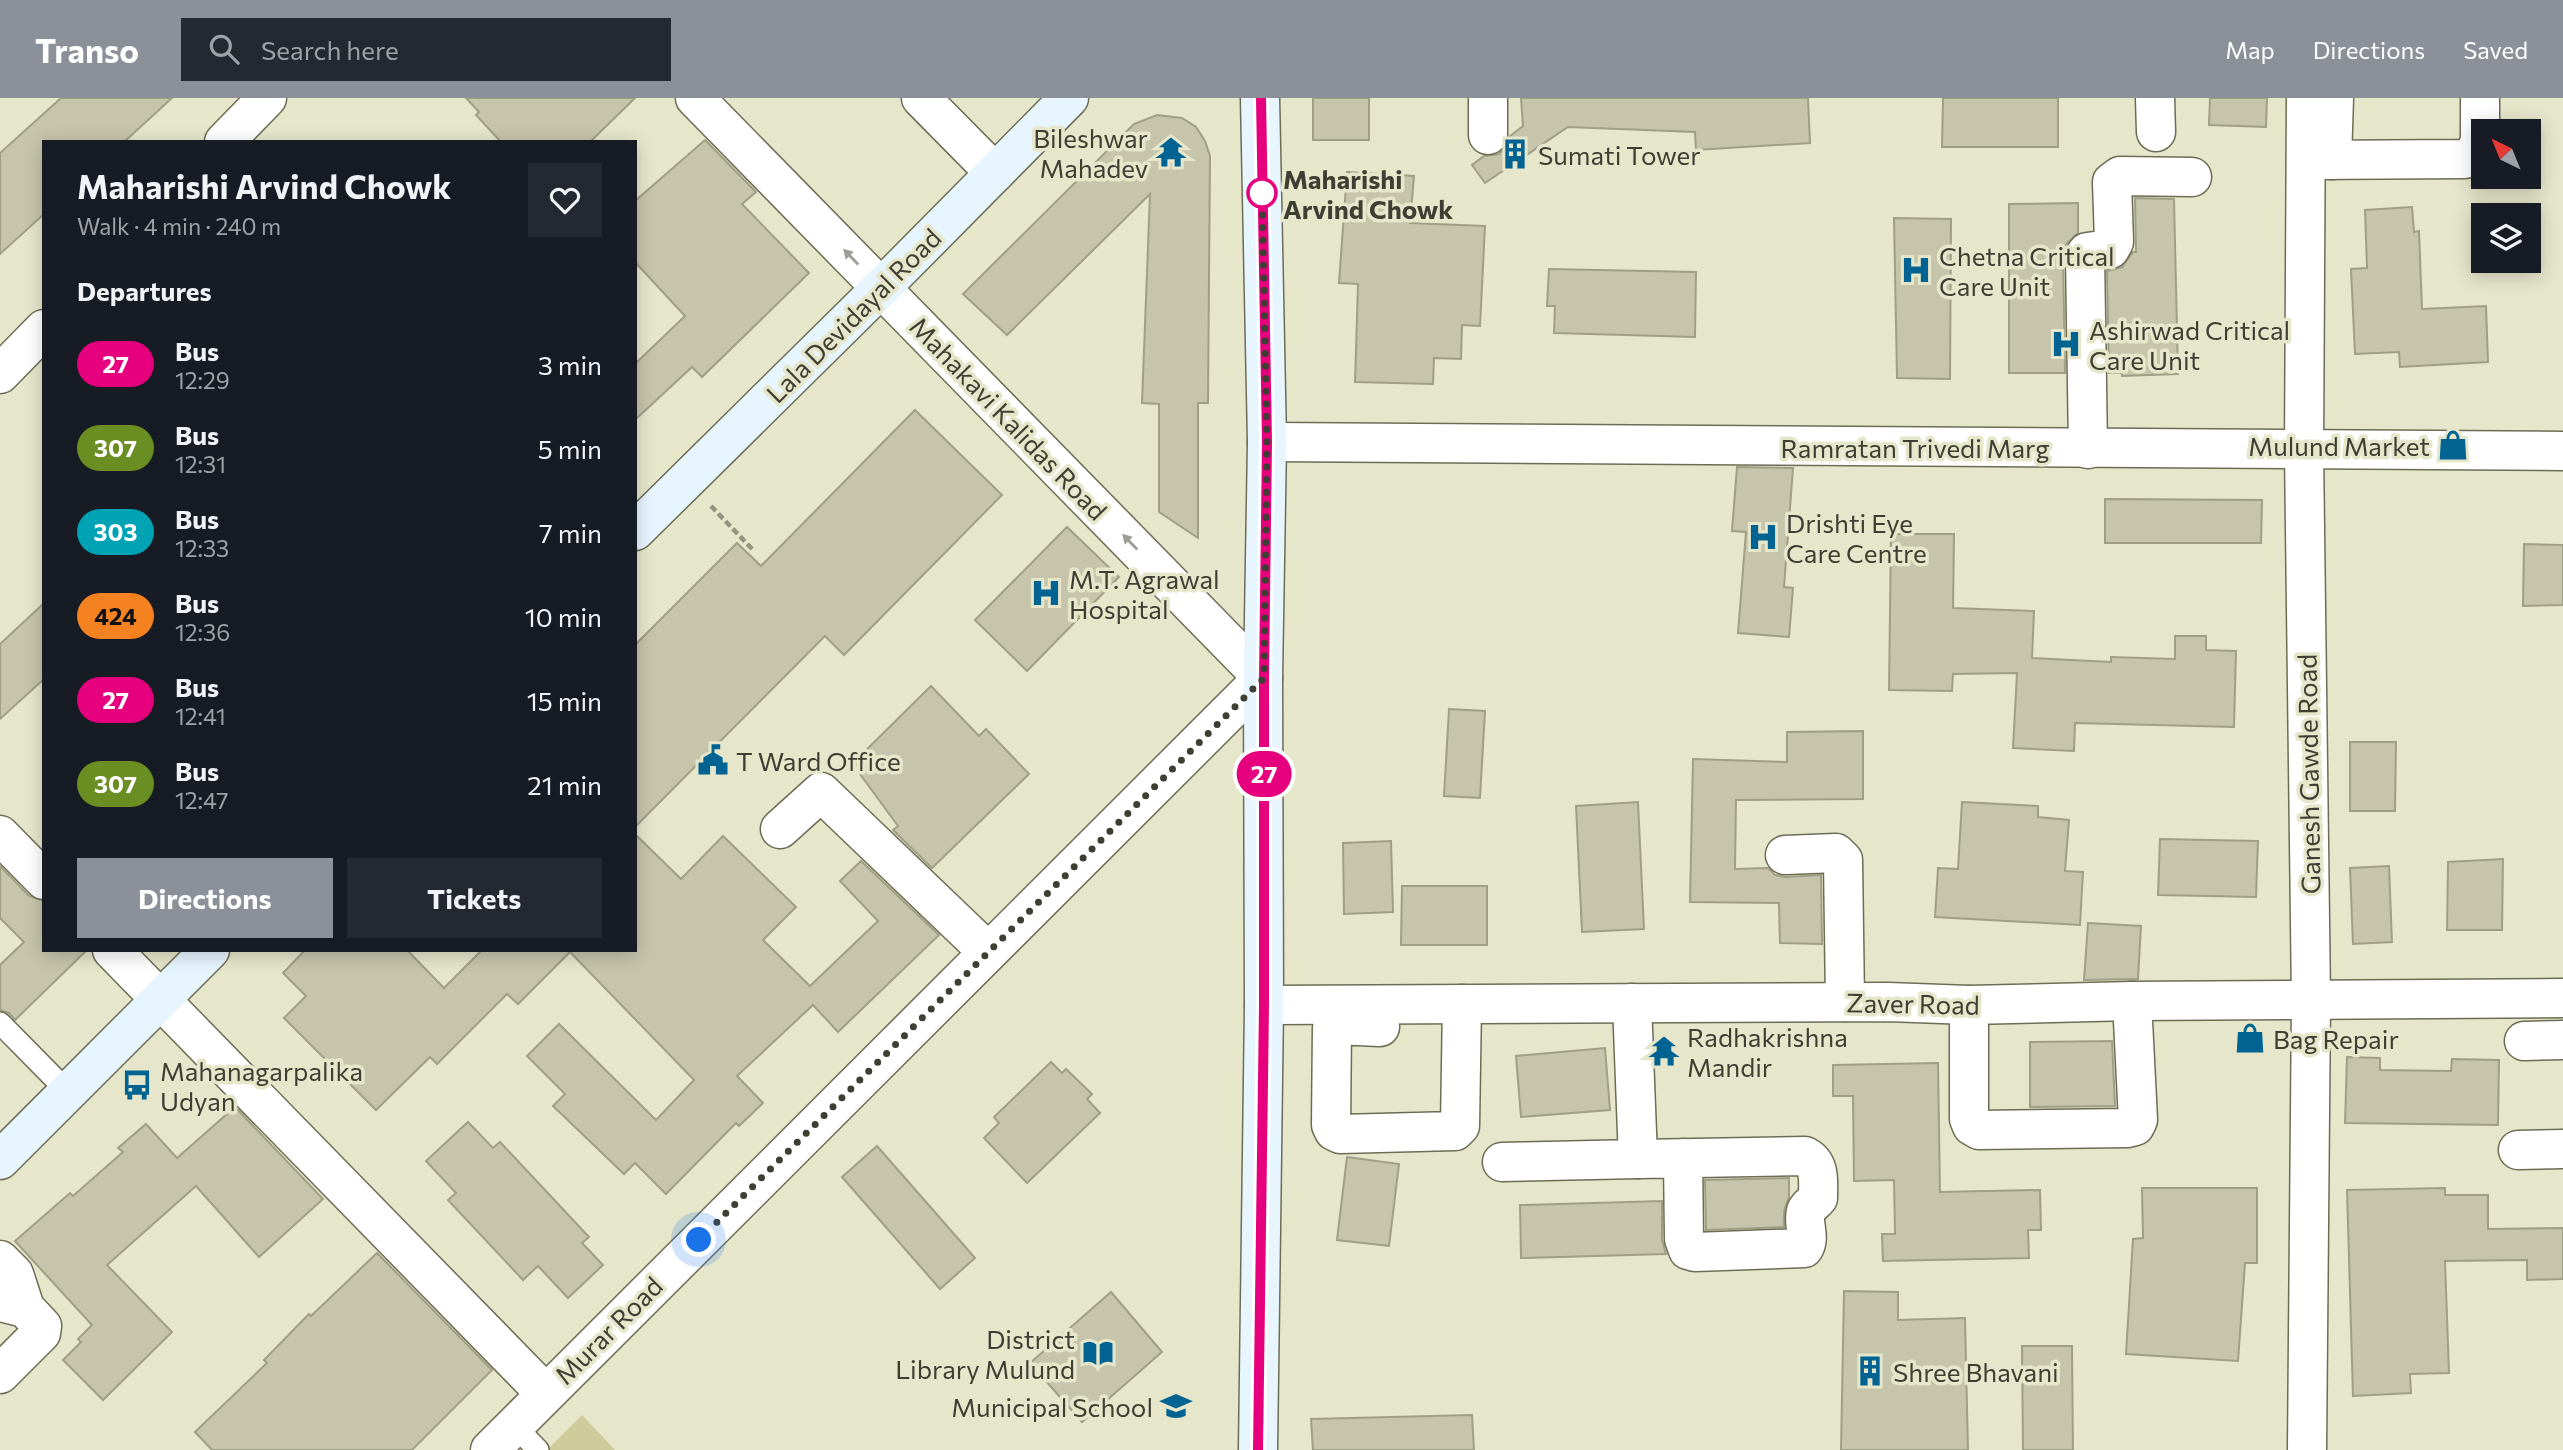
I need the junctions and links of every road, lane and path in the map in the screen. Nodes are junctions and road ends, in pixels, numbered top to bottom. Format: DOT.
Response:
graph roads {
  1 [pos="267,98"];
  2 [pos="695,98"];
  3 [pos="1069,98"];
  4 [pos="1261,98"];
  5 [pos="2306,98"];
  6 [pos="2334,98"];
  7 [pos="2480,98"];
  8 [pos="941,105"];
  9 [pos="227,140"];
  10 [pos="2319,160"];
  11 [pos="995,173"];
  12 [pos="2192,177"];
  13 [pos="881,288"];
  14 [pos="42,331"];
  15 [pos="0,374"];
  16 [pos="1267,442"];
  17 [pos="2088,449"];
  18 [pos="2304,451"];
  19 [pos="2563,452"];
  20 [pos="686,481"];
  21 [pos="637,529"];
  22 [pos="754,551"];
  23 [pos="1264,678"];
  24 [pos="780,829"];
  25 [pos="0,835"];
  26 [pos="1786,855"];
  27 [pos="42,878"];
  28 [pos="114,952"];
  29 [pos="208,952"];
  30 [pos="988,952"];
  31 [pos="2563,998"];
  32 [pos="160,999"];
  33 [pos="2311,1000"];
  34 [pos="2132,1001"];
  35 [pos="1845,1002"];
  36 [pos="1632,1003"];
  37 [pos="1264,1005"];
  38 [pos="1969,1005"];
  39 [pos="1389,1016"];
  40 [pos="1462,1017"];
  41 [pos="0,1023"];
  42 [pos="2563,1040"];
  43 [pos="2524,1041"];
  44 [pos="68,1092"];
  45 [pos="2563,1149"];
  46 [pos="2518,1150"];
  47 [pos="1683,1158"];
  48 [pos="1638,1159"];
  49 [pos="0,1160"];
  50 [pos="1502,1162"];
  51 [pos="0,1260"];
  52 [pos="12,1305"];
  53 [pos="0,1374"];
  54 [pos="545,1393"];
  55 [pos="514,1442"];
  56 [pos="1258,1450"];
  57 [pos="2307,1450"];
  1 -- 9 [label="street"];
  13 -- 2 [label="street, Mahakavi Kalidas Road, one-way"];
  3 -- 11 [label="street, Lala Devidayal Road"];
  4 -- 16 [label="street"];
  5 -- 10 [label="street, Ganesh Gawde Road"];
  6 -- 10 [label="street"];
  7 -- 10 [label="street"];
  8 -- 11 [label="street"];
  10 -- 18 [label="street, Ganesh Gawde Road"];
  11 -- 13 [label="street, Lala Devidayal Road"];
  12 -- 17 [label="street"];
  13 -- 20 [label="street, Lala Devidayal Road"];
  23 -- 13 [label="street, Mahakavi Kalidas Road, one-way"];
  14 -- 15 [label="street"];
  16 -- 17 [label="street, Ramratan Trivedi Marg"];
  16 -- 23 [label="street"];
  17 -- 18 [label="street, Ramratan Trivedi Marg"];
  18 -- 19 [label="street, Ramratan Trivedi Marg"];
  18 -- 33 [label="street, Ganesh Gawde Road"];
  20 -- 21 [label="street, Lala Devidayal Road"];
  20 -- 22 [label="path"];
  23 -- 30 [label="street, Murar Road"];
  23 -- 37 [label="street"];
  24 -- 30 [label="street"];
  25 -- 27 [label="street"];
  26 -- 35 [label="street"];
  28 -- 32 [label="street"];
  29 -- 32 [label="street"];
  30 -- 54 [label="street, Murar Road"];
  31 -- 33 [label="street, Zaver Road"];
  32 -- 44 [label="street"];
  32 -- 54 [label="street"];
  33 -- 34 [label="street, Zaver Road"];
  33 -- 57 [label="street, Ganesh Gawde Road"];
  34 -- 38 [label="street, Zaver Road"];
  34 -- 38 [label="street"];
  35 -- 36 [label="street, Zaver Road"];
  35 -- 38 [label="street, Zaver Road"];
  36 -- 40 [label="street, Zaver Road"];
  36 -- 48 [label="street"];
  37 -- 39 [label="street, Zaver Road"];
  37 -- 56 [label="street"];
  39 -- 40 [label="street, Zaver Road"];
  39 -- 40 [label="street"];
  41 -- 44 [label="lane"];
  42 -- 43 [label="street"];
  44 -- 49 [label="street"];
  45 -- 46 [label="street"];
  47 -- 48 [label="street"];
  48 -- 50 [label="street"];
  51 -- 52 [label="street"];
  52 -- 53 [label="street"];
  54 -- 55 [label="street, Murar Road"];
}
